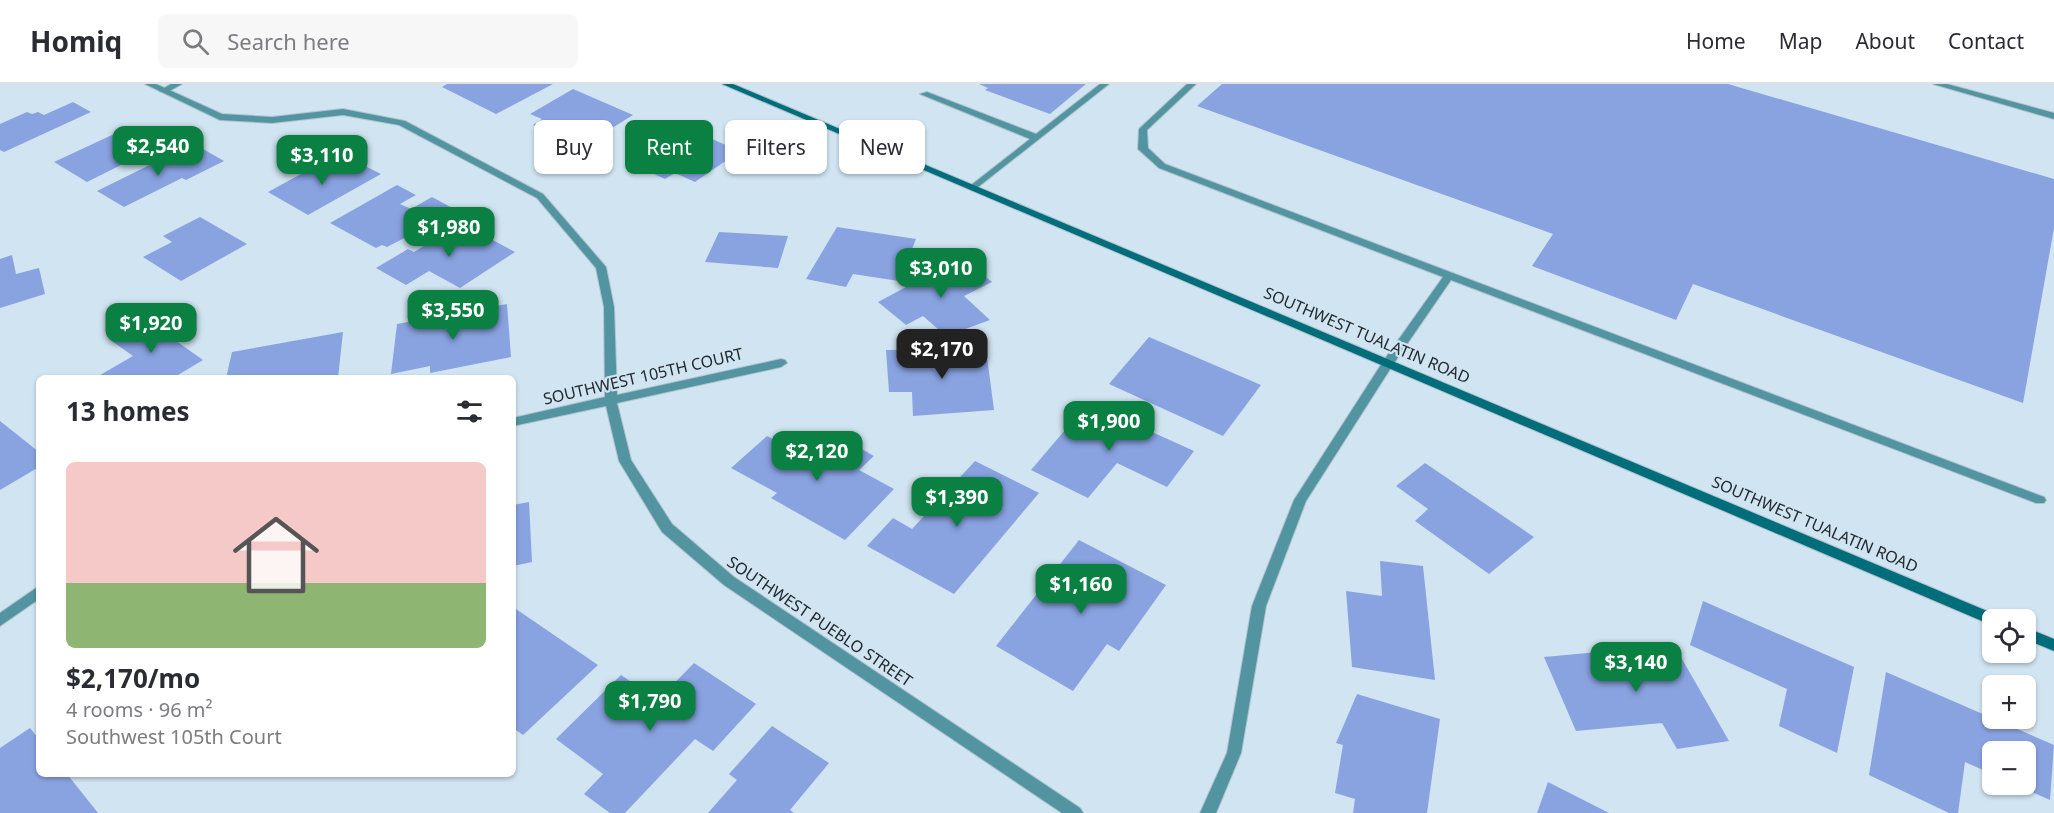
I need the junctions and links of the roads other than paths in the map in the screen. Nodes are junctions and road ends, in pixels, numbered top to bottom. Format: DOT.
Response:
graph roads {
  1 [pos="149,84"];
  2 [pos="178,84"];
  3 [pos="726,84"];
  4 [pos="1105,84"];
  5 [pos="1192,84"];
  6 [pos="1937,84"];
  7 [pos="163,91"];
  8 [pos="924,94"];
  9 [pos="2054,116"];
  10 [pos="1037,138"];
  11 [pos="973,188"];
  12 [pos="1449,275"];
  13 [pos="781,363"];
  14 [pos="1388,363"];
  15 [pos="610,402"];
  16 [pos="516,421"];
  17 [pos="2040,500"];
  18 [pos="36,594"];
  19 [pos="1982,615"];
  20 [pos="0,620"];
  21 [pos="2036,638"];
  22 [pos="2054,645"];
  23 [pos="1075,813"];
  24 [pos="1208,813"];
  1 -- 7 [label="street, SOUTHWEST PUEBLO STREET"];
  2 -- 7 [label="street"];
  3 -- 11 [label="main road, SOUTHWEST TUALATIN ROAD"];
  4 -- 10 [label="street"];
  5 -- 12 [label="street"];
  6 -- 9 [label="street"];
  7 -- 15 [label="street, SOUTHWEST PUEBLO STREET"];
  8 -- 10 [label="street"];
  10 -- 11 [label="street"];
  11 -- 14 [label="main road, SOUTHWEST TUALATIN ROAD"];
  12 -- 14 [label="street"];
  12 -- 17 [label="street"];
  13 -- 15 [label="street, SOUTHWEST 105TH COURT"];
  14 -- 19 [label="main road, SOUTHWEST TUALATIN ROAD"];
  14 -- 24 [label="street"];
  15 -- 16 [label="street, SOUTHWEST 105TH COURT"];
  15 -- 23 [label="street, SOUTHWEST PUEBLO STREET"];
  18 -- 20 [label="street"];
  21 -- 22 [label="main road"];
}
